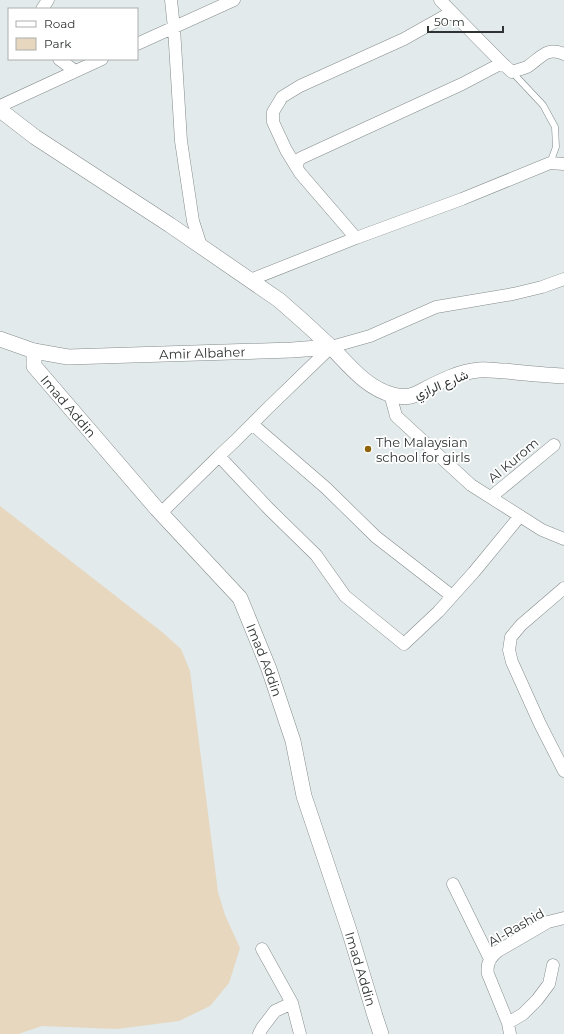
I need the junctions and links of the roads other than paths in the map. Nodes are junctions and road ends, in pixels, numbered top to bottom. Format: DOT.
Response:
graph roads {
  1 [pos="171,0"];
  2 [pos="234,0"];
  3 [pos="440,0"];
  4 [pos="452,12"];
  5 [pos="174,28"];
  6 [pos="138,44"];
  7 [pos="564,54"];
  8 [pos="60,60"];
  9 [pos="100,60"];
  10 [pos="502,63"];
  11 [pos="75,71"];
  12 [pos="512,72"];
  13 [pos="0,106"];
  14 [pos="0,110"];
  15 [pos="550,163"];
  16 [pos="564,164"];
  17 [pos="296,168"];
  18 [pos="356,238"];
  19 [pos="201,246"];
  20 [pos="564,279"];
  21 [pos="250,280"];
  22 [pos="0,339"];
  23 [pos="331,347"];
  24 [pos="34,350"];
  25 [pos="564,376"];
  26 [pos="390,394"];
  27 [pos="252,424"];
  28 [pos="554,445"];
  29 [pos="218,456"];
  30 [pos="491,497"];
  31 [pos="161,513"];
  32 [pos="520,516"];
  33 [pos="564,539"];
  34 [pos="564,588"];
  35 [pos="452,596"];
  36 [pos="564,770"];
  37 [pos="453,884"];
  38 [pos="564,918"];
  39 [pos="262,949"];
  40 [pos="490,959"];
  41 [pos="553,966"];
  42 [pos="292,1003"];
  43 [pos="509,1029"];
  44 [pos="260,1034"];
  45 [pos="300,1034"];
  46 [pos="382,1034"];
  1 -- 5 [label="street"];
  2 -- 5 [label="street"];
  3 -- 4 [label="street"];
  4 -- 10 [label="street"];
  4 -- 17 [label="street"];
  5 -- 6 [label="street"];
  5 -- 19 [label="street"];
  7 -- 12 [label="street"];
  8 -- 11 [label="street"];
  9 -- 11 [label="street"];
  10 -- 12 [label="street"];
  10 -- 17 [label="street"];
  11 -- 13 [label="street"];
  12 -- 15 [label="lane"];
  14 -- 19 [label="street"];
  15 -- 16 [label="street"];
  15 -- 18 [label="street"];
  17 -- 18 [label="street"];
  18 -- 21 [label="street"];
  19 -- 21 [label="street"];
  20 -- 23 [label="street"];
  21 -- 23 [label="street"];
  22 -- 24 [label="street, Amir Albaher"];
  23 -- 24 [label="street, Amir Albaher"];
  23 -- 26 [label="street"];
  23 -- 27 [label="street"];
  24 -- 31 [label="street, Imad Addin"];
  25 -- 26 [label="street, شارع الرازي"];
  26 -- 30 [label="street"];
  27 -- 29 [label="street"];
  27 -- 35 [label="street"];
  28 -- 30 [label="street, Al Kurom"];
  29 -- 31 [label="street"];
  29 -- 35 [label="street"];
  30 -- 32 [label="street"];
  31 -- 46 [label="street, Imad Addin"];
  32 -- 33 [label="street"];
  32 -- 35 [label="street"];
  34 -- 36 [label="street"];
  37 -- 40 [label="street"];
  38 -- 40 [label="street, Al-Rashid"];
  39 -- 42 [label="street"];
  40 -- 43 [label="street, Al-Rashid"];
  41 -- 43 [label="street"];
  42 -- 44 [label="street"];
  42 -- 45 [label="street"];
}
